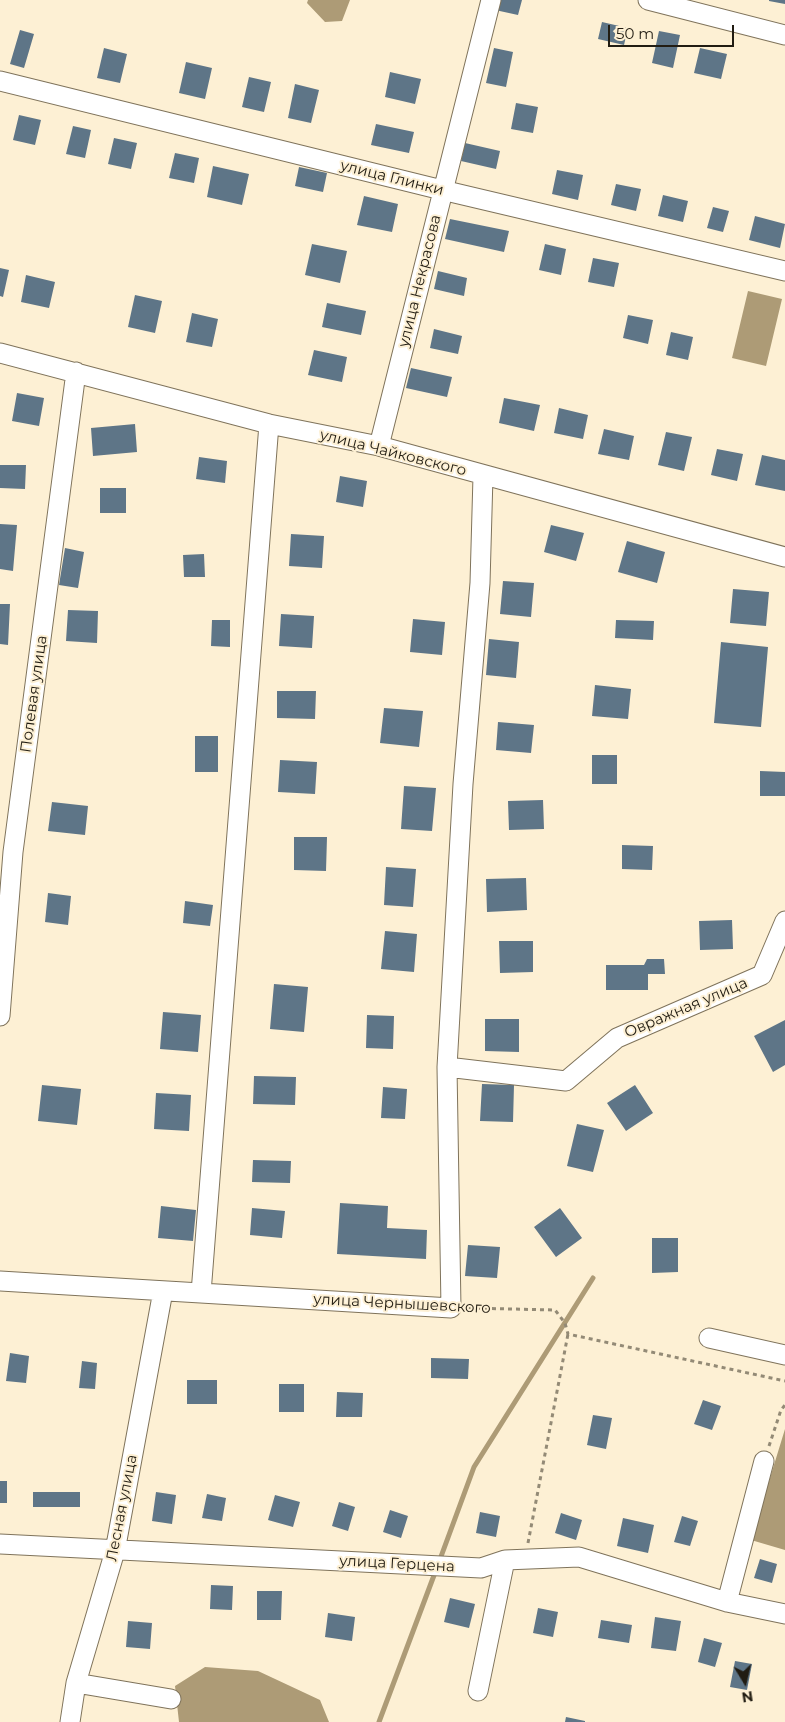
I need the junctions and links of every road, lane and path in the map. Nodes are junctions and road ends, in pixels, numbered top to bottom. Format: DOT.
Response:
graph roads {
  1 [pos="491,0"];
  2 [pos="648,0"];
  3 [pos="785,34"];
  4 [pos="0,81"];
  5 [pos="442,190"];
  6 [pos="785,271"];
  7 [pos="0,353"];
  8 [pos="76,372"];
  9 [pos="269,424"];
  10 [pos="379,446"];
  11 [pos="483,476"];
  12 [pos="785,557"];
  13 [pos="6,852"];
  14 [pos="785,921"];
  15 [pos="0,1016"];
  16 [pos="447,1067"];
  17 [pos="0,1281"];
  18 [pos="163,1291"];
  19 [pos="201,1293"];
  20 [pos="451,1308"];
  21 [pos="568,1334"];
  22 [pos="709,1338"];
  23 [pos="785,1355"];
  24 [pos="785,1381"];
  25 [pos="785,1405"];
  26 [pos="764,1461"];
  27 [pos="0,1544"];
  28 [pos="115,1551"];
  29 [pos="525,1558"];
  30 [pos="505,1560"];
  31 [pos="727,1602"];
  32 [pos="785,1614"];
  33 [pos="76,1683"];
  34 [pos="478,1691"];
  35 [pos="171,1699"];
  36 [pos="70,1722"];
  1 -- 5 [label="street, улица Некрасова"];
  2 -- 3 [label="street"];
  4 -- 5 [label="street, улица Глинки"];
  5 -- 6 [label="street, улица Глинки"];
  5 -- 10 [label="street, улица Некрасова"];
  7 -- 8 [label="street, улица Чайковского"];
  8 -- 9 [label="street, улица Чайковского"];
  8 -- 13 [label="street, Полевая улица"];
  9 -- 10 [label="street, улица Чайковского"];
  9 -- 19 [label="street"];
  10 -- 11 [label="street, улица Чайковского"];
  11 -- 12 [label="street, улица Чайковского"];
  11 -- 16 [label="street"];
  13 -- 15 [label="street, Полевая улица"];
  14 -- 16 [label="street, Овражная улица"];
  16 -- 20 [label="street"];
  17 -- 18 [label="street, улица Чернышевского"];
  18 -- 19 [label="street, улица Чернышевского"];
  18 -- 28 [label="street, Лесная улица"];
  19 -- 20 [label="street, улица Чернышевского"];
  20 -- 21 [label="path, улица Чернышевского"];
  21 -- 24 [label="path"];
  21 -- 29 [label="path"];
  22 -- 23 [label="street"];
  25 -- 26 [label="path"];
  26 -- 31 [label="street"];
  27 -- 28 [label="street, улица Герцена"];
  28 -- 30 [label="street, улица Герцена"];
  28 -- 33 [label="street, Лесная улица"];
  29 -- 30 [label="street, улица Герцена"];
  29 -- 31 [label="street, улица Герцена"];
  30 -- 34 [label="street"];
  31 -- 32 [label="street, улица Герцена"];
  33 -- 35 [label="street"];
  33 -- 36 [label="street, Лесная улица"];
}
